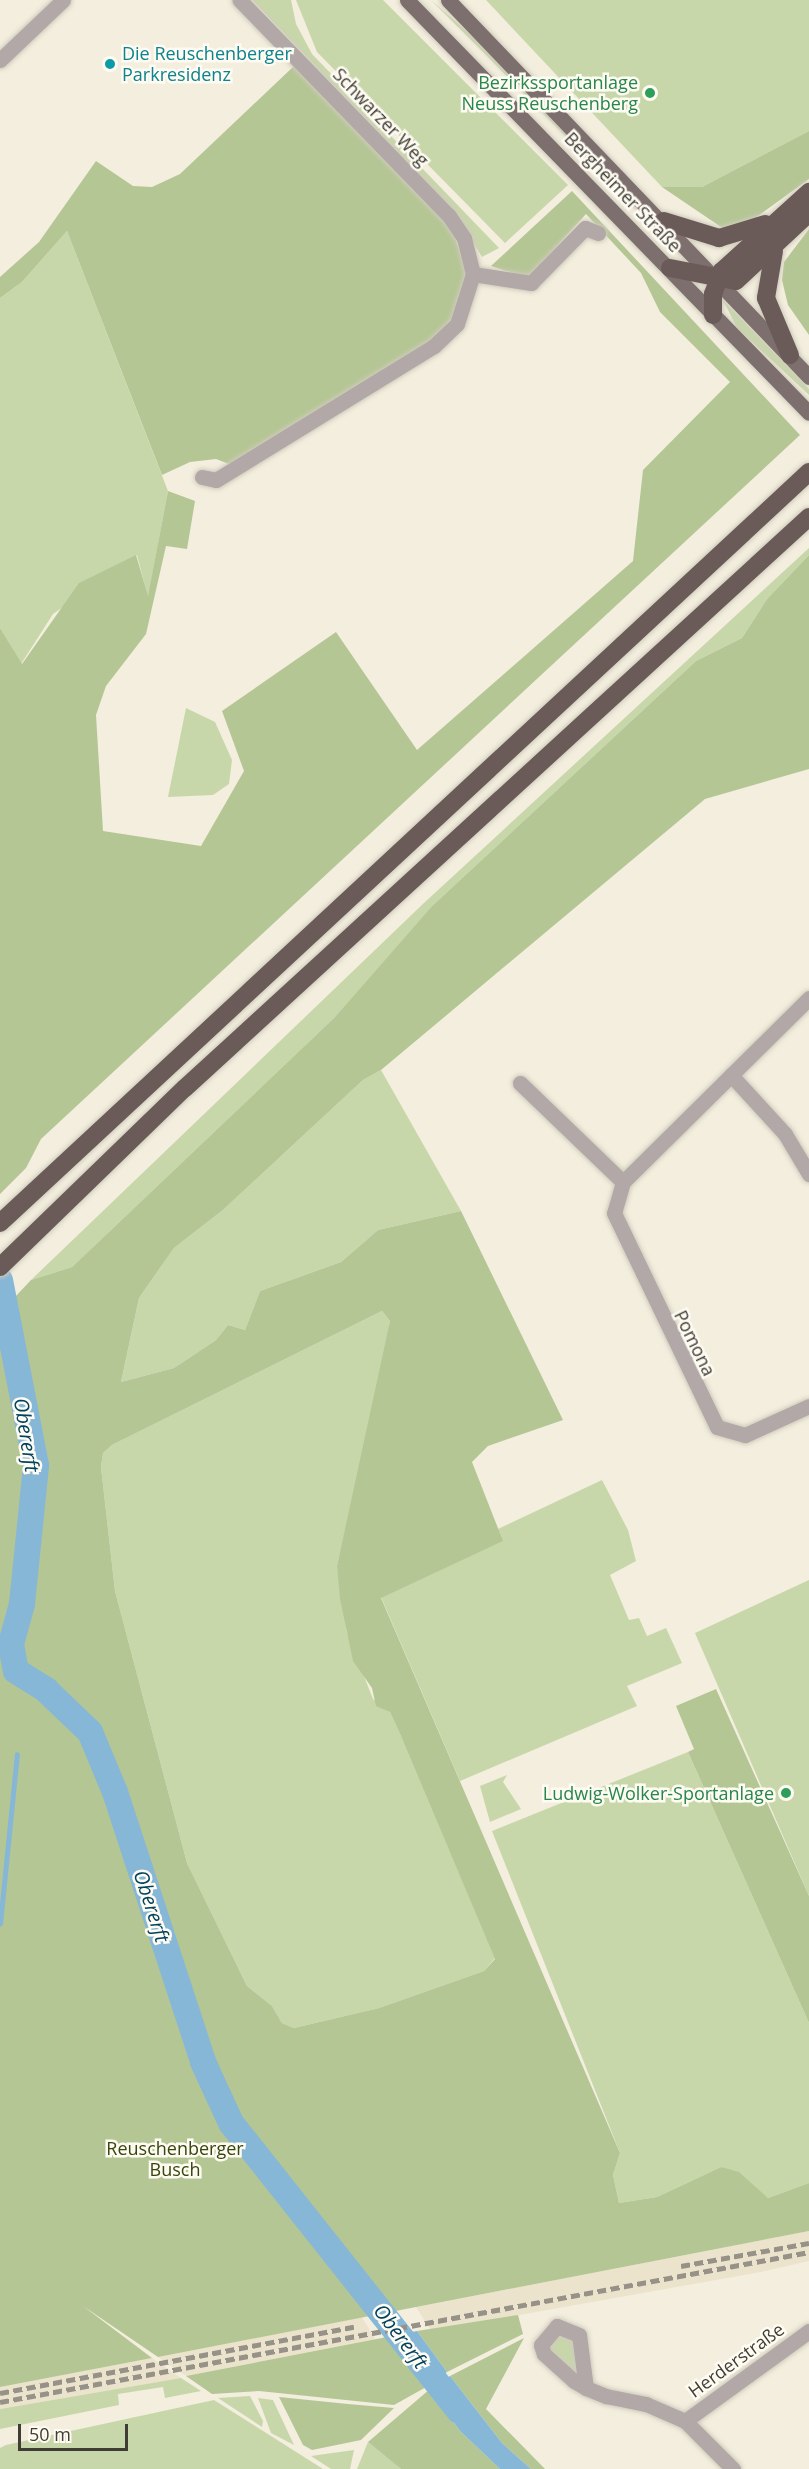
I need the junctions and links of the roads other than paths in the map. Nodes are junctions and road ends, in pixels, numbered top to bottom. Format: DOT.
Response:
graph roads {
  1 [pos="63,0"];
  2 [pos="240,0"];
  3 [pos="407,0"];
  4 [pos="448,0"];
  5 [pos="0,60"];
  6 [pos="809,192"];
  7 [pos="809,213"];
  8 [pos="776,220"];
  9 [pos="664,221"];
  10 [pos="598,233"];
  11 [pos="774,249"];
  12 [pos="670,268"];
  13 [pos="473,274"];
  14 [pos="718,280"];
  15 [pos="713,315"];
  16 [pos="790,355"];
  17 [pos="809,377"];
  18 [pos="808,412"];
  19 [pos="809,472"];
  20 [pos="202,477"];
  21 [pos="809,517"];
  22 [pos="809,998"];
  23 [pos="731,1075"];
  24 [pos="519,1083"];
  25 [pos="809,1174"];
  26 [pos="622,1182"];
  27 [pos="0,1222"];
  28 [pos="0,1267"];
  29 [pos="809,1406"];
  30 [pos="809,2331"];
  31 [pos="586,2388"];
  32 [pos="685,2421"];
  33 [pos="734,2469"];
  1 -- 5 [label="street"];
  2 -- 13 [label="street, Schwarzer Weg"];
  3 -- 12 [label="main road, Bergheimer Straße"];
  4 -- 9 [label="main road, Bergheimer Straße"];
  6 -- 8 [label="highway"];
  7 -- 11 [label="highway"];
  8 -- 9 [label="highway"];
  8 -- 14 [label="highway"];
  9 -- 14 [label="main road, Bergheimer Straße"];
  10 -- 13 [label="street"];
  11 -- 14 [label="highway"];
  11 -- 16 [label="highway"];
  12 -- 14 [label="highway"];
  12 -- 15 [label="main road, Bergheimer Straße"];
  13 -- 20 [label="street"];
  14 -- 15 [label="highway"];
  14 -- 16 [label="main road, Bergheimer Straße"];
  15 -- 18 [label="main road, Bergheimer Straße"];
  16 -- 17 [label="main road, Bergheimer Straße"];
  19 -- 27 [label="highway"];
  21 -- 28 [label="highway"];
  22 -- 23 [label="street"];
  23 -- 25 [label="street"];
  23 -- 26 [label="street"];
  24 -- 26 [label="street"];
  26 -- 29 [label="street, Pomona"];
  30 -- 32 [label="street, Herderstraße"];
  31 -- 32 [label="street"];
  32 -- 33 [label="street"];
}
